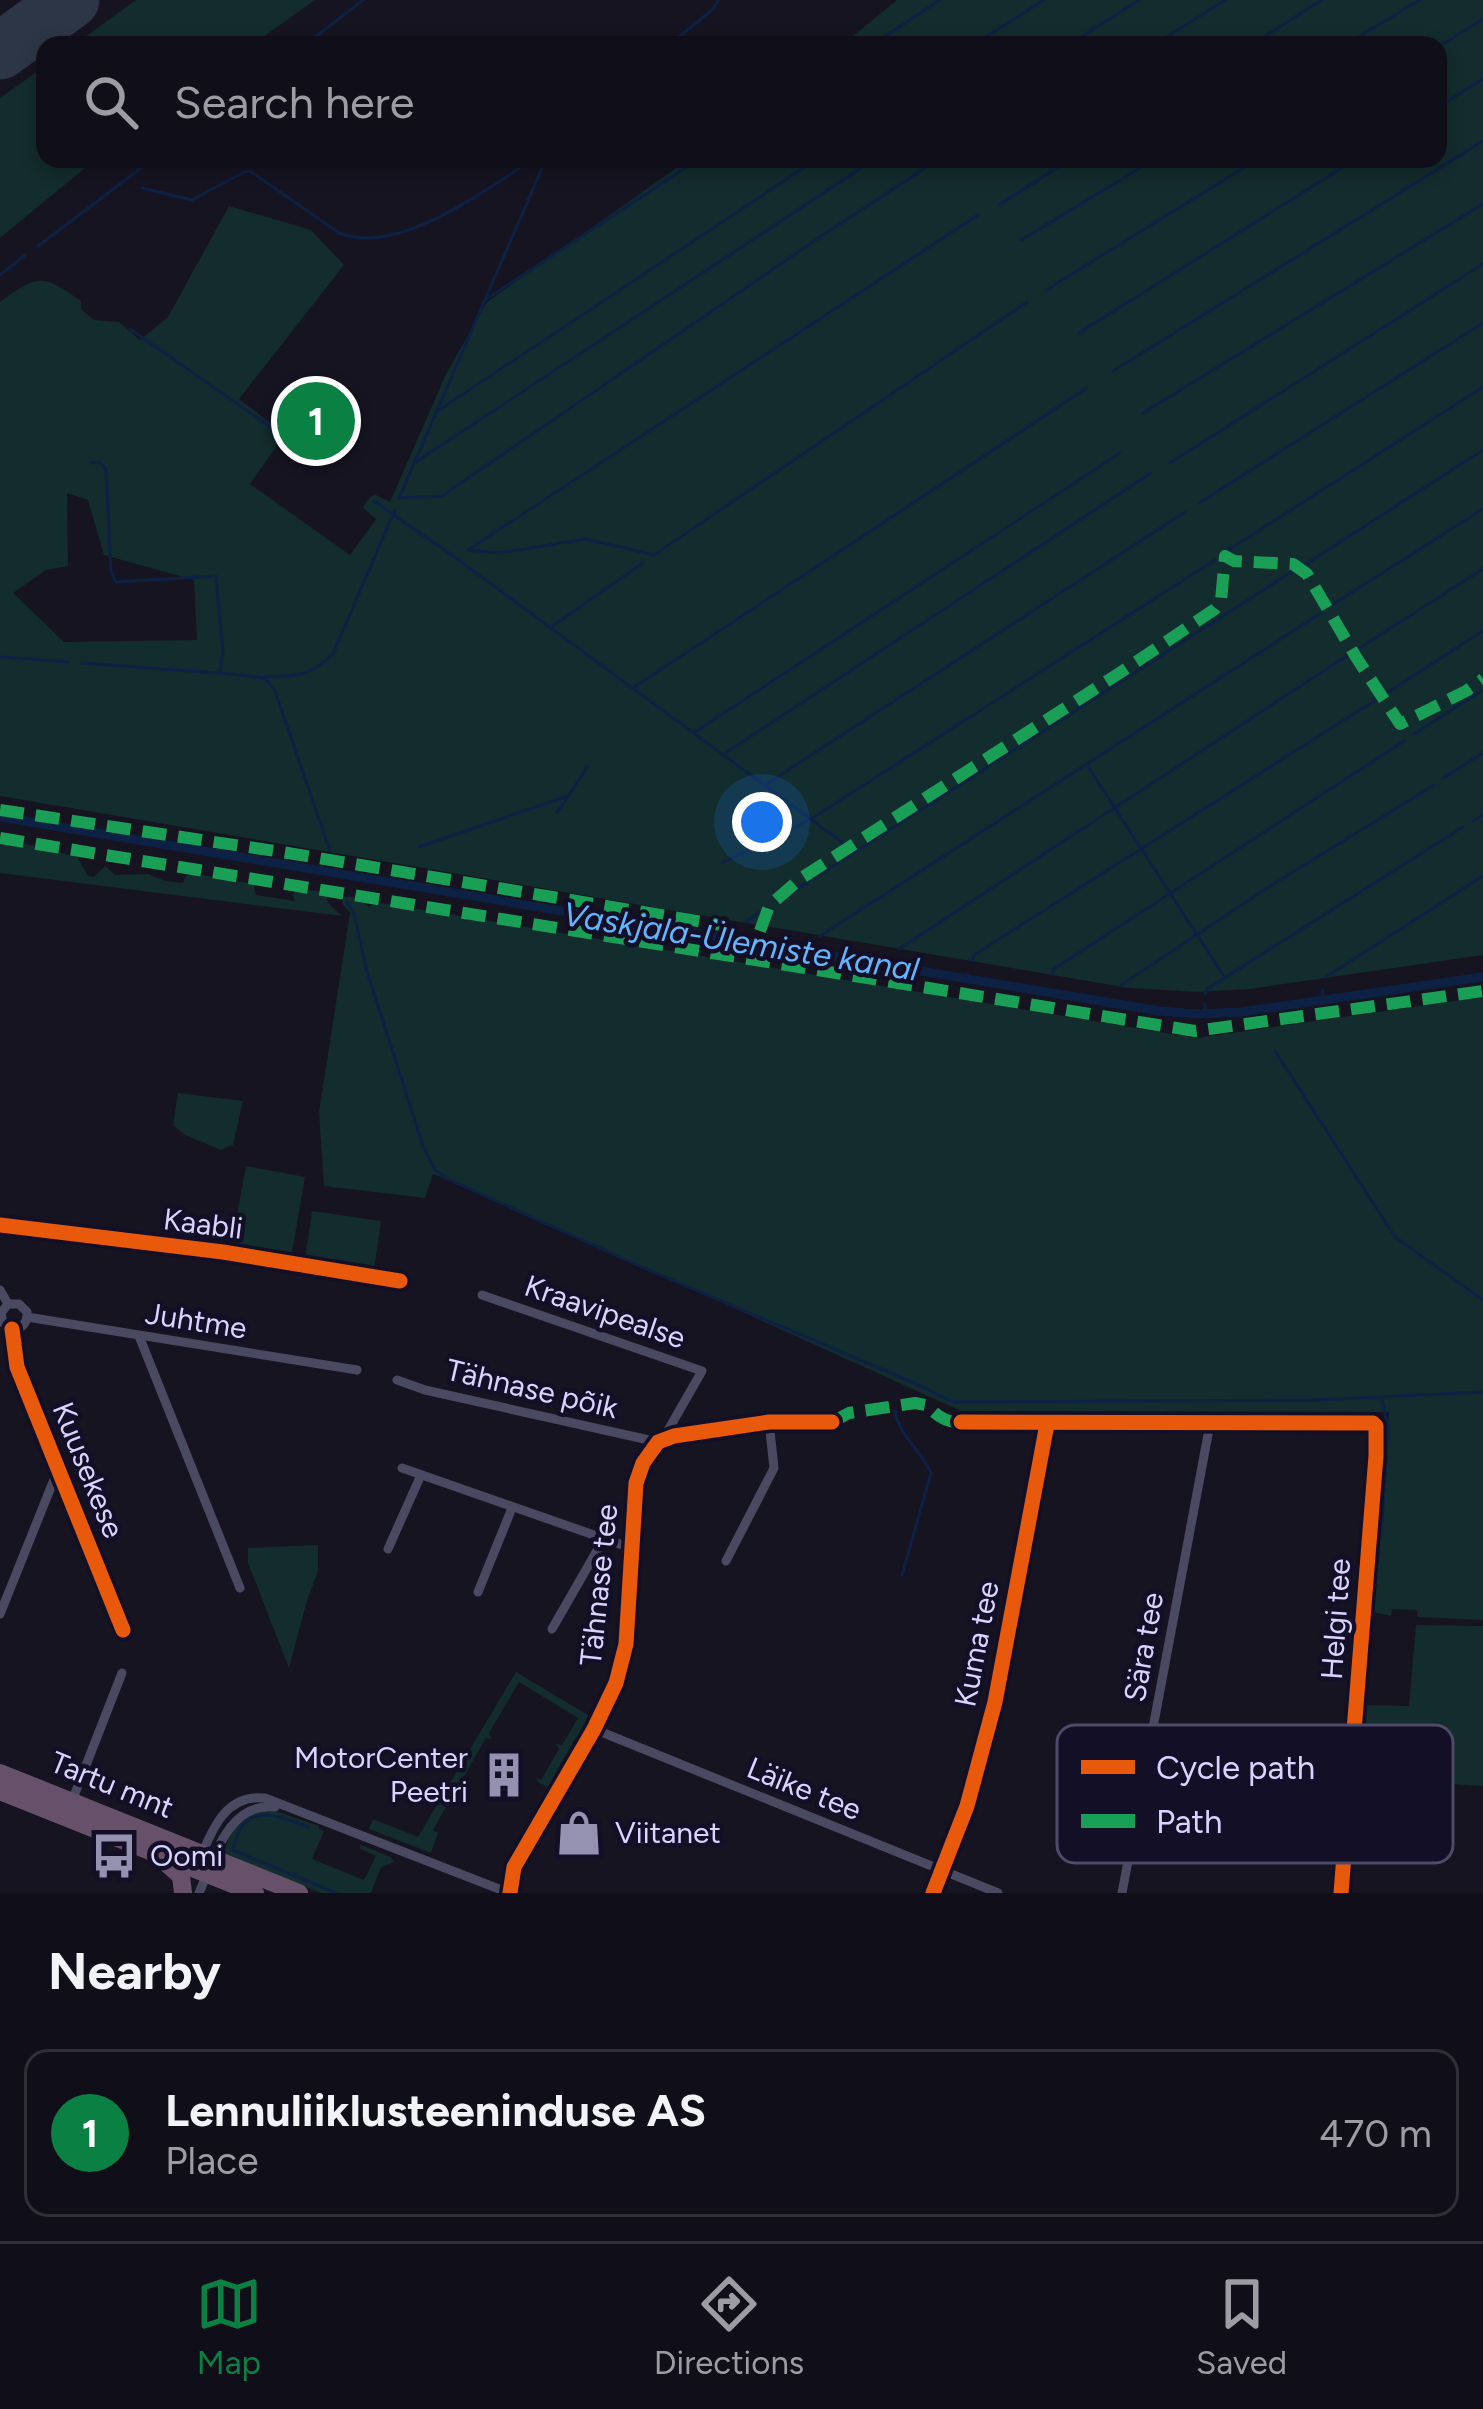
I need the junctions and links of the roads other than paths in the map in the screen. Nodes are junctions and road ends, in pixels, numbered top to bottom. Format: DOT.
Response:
graph roads {
  1 [pos="0,1225"];
  2 [pos="400,1281"];
  3 [pos="0,1291"];
  4 [pos="482,1295"];
  5 [pos="8,1304"];
  6 [pos="27,1317"];
  7 [pos="12,1329"];
  8 [pos="139,1336"];
  9 [pos="357,1370"];
  10 [pos="397,1380"];
  11 [pos="769,1422"];
  12 [pos="961,1422"];
  13 [pos="832,1423"];
  14 [pos="1047,1424"];
  15 [pos="1210,1424"];
  16 [pos="658,1442"];
  17 [pos="402,1468"];
  18 [pos="61,1474"];
  19 [pos="421,1475"];
  20 [pos="512,1508"];
  21 [pos="603,1540"];
  22 [pos="634,1549"];
  23 [pos="388,1550"];
  24 [pos="726,1561"];
  25 [pos="240,1588"];
  26 [pos="478,1592"];
  27 [pos="0,1613"];
  28 [pos="552,1629"];
  29 [pos="123,1630"];
  30 [pos="122,1672"];
  31 [pos="1155,1725"];
  32 [pos="1354,1725"];
  33 [pos="594,1729"];
  34 [pos="0,1773"];
  35 [pos="0,1791"];
  36 [pos="72,1801"];
  37 [pos="145,1848"];
  38 [pos="206,1863"];
  39 [pos="1129,1863"];
  40 [pos="1343,1863"];
  41 [pos="943,1870"];
  42 [pos="510,1891"];
  43 [pos="184,1893"];
  44 [pos="200,1893"];
  45 [pos="255,1893"];
  46 [pos="299,1893"];
  47 [pos="933,1893"];
  48 [pos="998,1893"];
  49 [pos="1125,1893"];
  50 [pos="1341,1893"];
  1 -- 2 [label="street, Kaabli"];
  3 -- 5 [label="street, Juhtme"];
  4 -- 16 [label="street, Kraavipealse"];
  5 -- 6 [label="street, Juhtme"];
  5 -- 7 [label="street, Juhtme"];
  6 -- 7 [label="street"];
  6 -- 8 [label="street, Juhtme"];
  7 -- 18 [label="street, Kuusekese"];
  8 -- 9 [label="street, Juhtme"];
  8 -- 25 [label="street"];
  10 -- 16 [label="street, Tähnase põik"];
  11 -- 13 [label="street"];
  11 -- 16 [label="street"];
  11 -- 24 [label="street"];
  12 -- 14 [label="street"];
  14 -- 15 [label="street"];
  14 -- 41 [label="street, Kuma tee"];
  15 -- 31 [label="street, Sära tee"];
  15 -- 32 [label="street, Helgi tee"];
  16 -- 22 [label="street, Tähnase tee"];
  17 -- 19 [label="street"];
  18 -- 27 [label="street"];
  18 -- 29 [label="street, Kuusekese"];
  19 -- 20 [label="street"];
  19 -- 23 [label="street"];
  20 -- 21 [label="street"];
  20 -- 26 [label="street"];
  21 -- 22 [label="street"];
  21 -- 28 [label="street"];
  22 -- 33 [label="street, Tähnase tee"];
  30 -- 36 [label="street"];
  33 -- 41 [label="street, Läike tee"];
  33 -- 42 [label="street, Tähnase tee"];
  34 -- 36 [label="highway, Tartu mnt"];
  35 -- 37 [label="highway, Tartu mnt"];
  36 -- 38 [label="highway, Tartu mnt"];
  37 -- 38 [label="highway, Tartu mnt"];
  37 -- 43 [label="highway"];
  38 -- 42 [label="street"];
  38 -- 43 [label="street"];
  38 -- 44 [label="street"];
  38 -- 45 [label="highway"];
  38 -- 46 [label="highway"];
  39 -- 49 [label="street, Sära tee"];
  40 -- 50 [label="street, Helgi tee"];
  41 -- 47 [label="street, Kuma tee"];
  41 -- 48 [label="street, Läike tee"];
}
